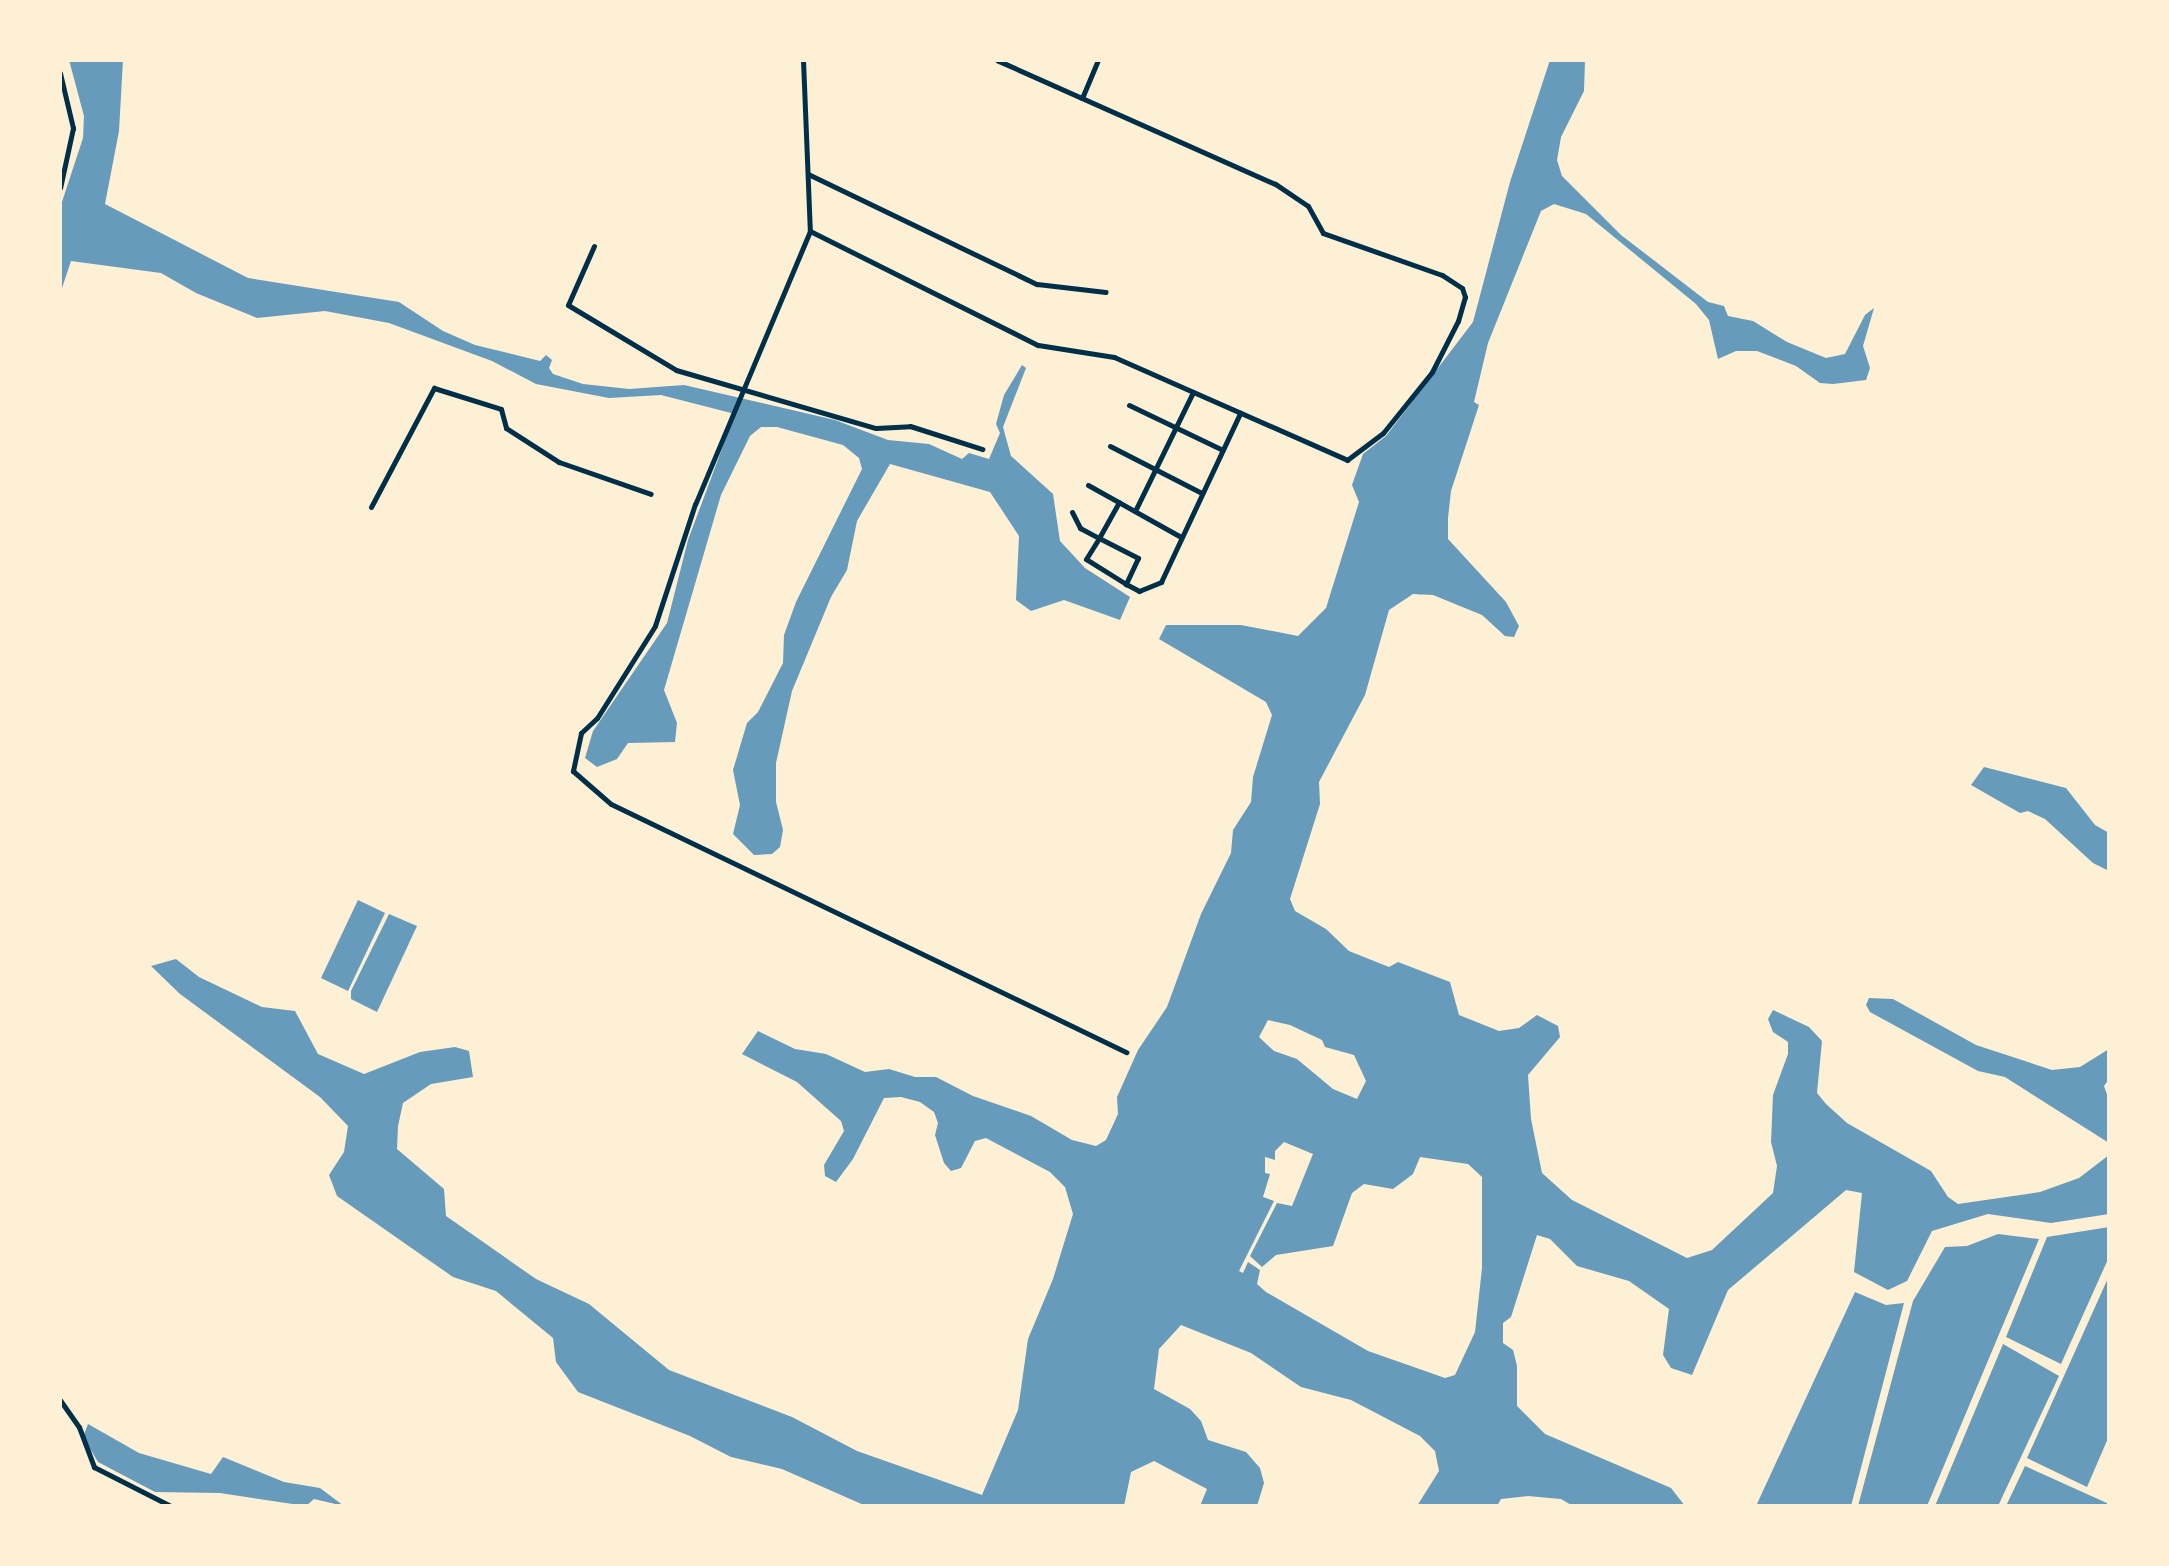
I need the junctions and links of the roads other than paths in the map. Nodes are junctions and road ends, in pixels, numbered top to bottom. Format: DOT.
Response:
graph roads {
  1 [pos="803,60"];
  2 [pos="998,60"];
  3 [pos="1098,60"];
  4 [pos="60,73"];
  5 [pos="1082,98"];
  6 [pos="808,174"];
  7 [pos="60,188"];
  8 [pos="810,231"];
  9 [pos="594,246"];
  10 [pos="1106,292"];
  11 [pos="743,390"];
  12 [pos="1193,392"];
  13 [pos="1129,404"];
  14 [pos="1240,413"];
  15 [pos="1178,428"];
  16 [pos="1110,446"];
  17 [pos="982,448"];
  18 [pos="1223,450"];
  19 [pos="1156,470"];
  20 [pos="1088,485"];
  21 [pos="1202,493"];
  22 [pos="651,494"];
  23 [pos="1119,502"];
  24 [pos="371,506"];
  25 [pos="1135,511"];
  26 [pos="1072,512"];
  27 [pos="1098,538"];
  28 [pos="1182,538"];
  29 [pos="1126,584"];
  30 [pos="1126,1052"];
  31 [pos="60,1400"];
  32 [pos="171,1506"];
  1 -- 6 [label="street"];
  2 -- 5 [label="street"];
  3 -- 5 [label="street"];
  4 -- 7 [label="street"];
  5 -- 14 [label="street"];
  6 -- 8 [label="street"];
  6 -- 10 [label="street"];
  8 -- 11 [label="street"];
  8 -- 12 [label="street"];
  9 -- 11 [label="street"];
  11 -- 17 [label="street"];
  11 -- 30 [label="street"];
  12 -- 14 [label="street"];
  12 -- 15 [label="street"];
  13 -- 15 [label="street"];
  14 -- 18 [label="street"];
  15 -- 18 [label="street"];
  15 -- 19 [label="street"];
  16 -- 19 [label="street"];
  18 -- 21 [label="street"];
  19 -- 21 [label="street"];
  19 -- 25 [label="street"];
  20 -- 23 [label="street"];
  21 -- 28 [label="street"];
  22 -- 24 [label="street"];
  23 -- 25 [label="street"];
  23 -- 27 [label="street"];
  25 -- 28 [label="street"];
  26 -- 27 [label="street"];
  27 -- 29 [label="street"];
  27 -- 29 [label="street"];
  28 -- 29 [label="street"];
  31 -- 32 [label="street"];
}
